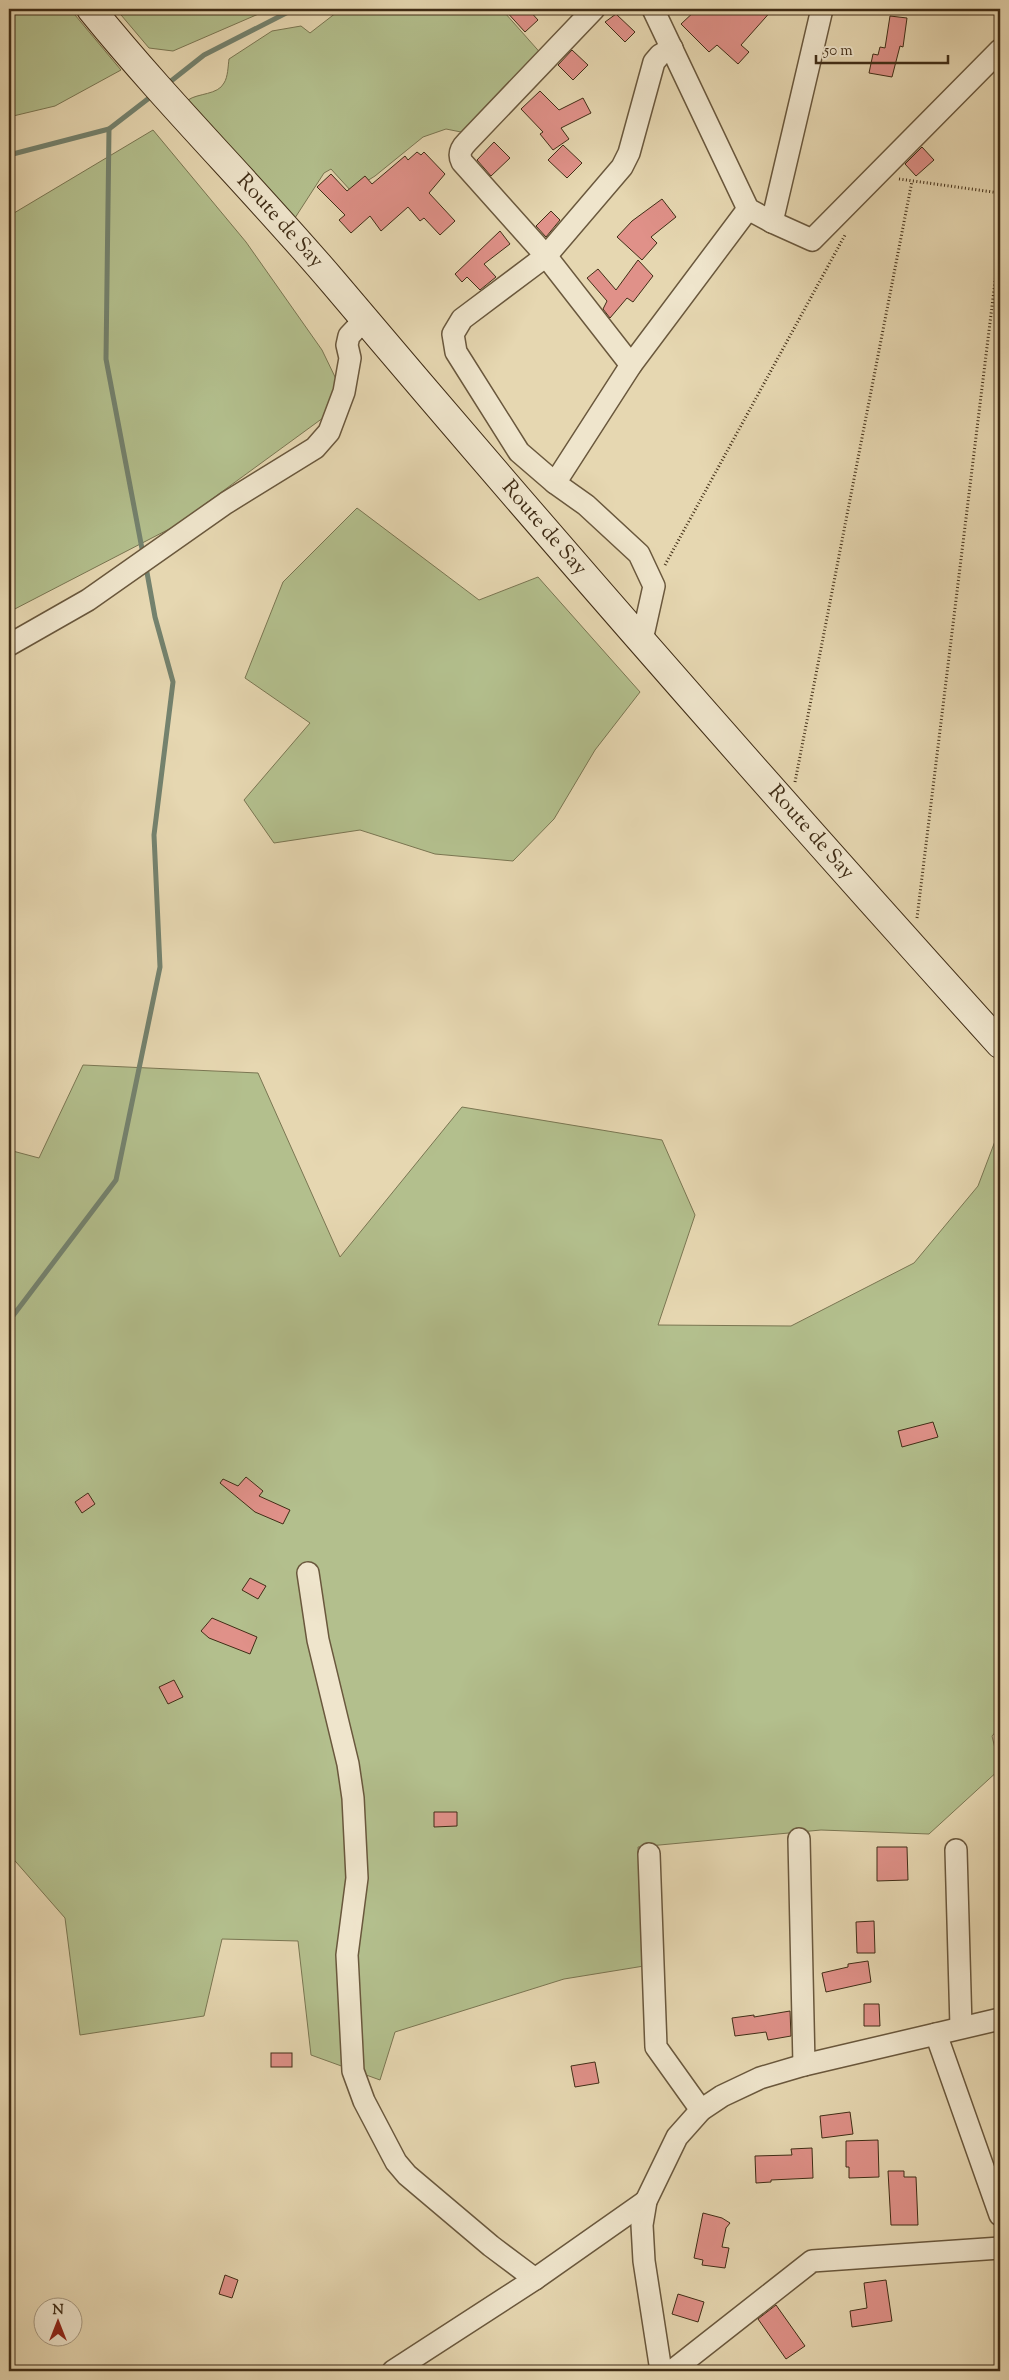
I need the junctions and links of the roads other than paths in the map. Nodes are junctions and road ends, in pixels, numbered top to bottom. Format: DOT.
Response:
graph roads {
  1 [pos="91,9"];
  2 [pos="594,9"];
  3 [pos="653,9"];
  4 [pos="822,9"];
  5 [pos="672,48"];
  6 [pos="1000,50"];
  7 [pos="748,209"];
  8 [pos="772,222"];
  9 [pos="546,256"];
  10 [pos="364,320"];
  11 [pos="631,365"];
  12 [pos="555,483"];
  13 [pos="642,640"];
  14 [pos="9,645"];
  15 [pos="1000,1044"];
  16 [pos="308,1573"];
  17 [pos="799,1839"];
  18 [pos="956,1850"];
  19 [pos="649,1854"];
  20 [pos="1000,2020"];
  21 [pos="961,2027"];
  22 [pos="936,2034"];
  23 [pos="804,2065"];
  24 [pos="701,2110"];
  25 [pos="992,2166"];
  26 [pos="646,2201"];
  27 [pos="1000,2215"];
  28 [pos="1000,2248"];
  29 [pos="535,2279"];
  30 [pos="662,2370"];
  31 [pos="393,2371"];
  1 -- 10 [label="main road, Route de Say"];
  2 -- 9 [label="street"];
  3 -- 5 [label="street"];
  4 -- 8 [label="street"];
  5 -- 7 [label="street"];
  5 -- 9 [label="street"];
  6 -- 8 [label="street"];
  7 -- 8 [label="street"];
  7 -- 11 [label="street"];
  9 -- 11 [label="street"];
  9 -- 12 [label="street"];
  10 -- 13 [label="main road, Route de Say"];
  10 -- 14 [label="street"];
  11 -- 12 [label="street"];
  12 -- 13 [label="street"];
  13 -- 15 [label="main road, Route de Say"];
  16 -- 29 [label="street"];
  17 -- 23 [label="street"];
  18 -- 21 [label="street"];
  19 -- 24 [label="street"];
  20 -- 21 [label="street"];
  21 -- 22 [label="street"];
  22 -- 23 [label="street"];
  22 -- 25 [label="street"];
  23 -- 24 [label="street"];
  24 -- 26 [label="street"];
  25 -- 27 [label="street"];
  26 -- 29 [label="street"];
  26 -- 30 [label="street"];
  28 -- 30 [label="street"];
  29 -- 31 [label="street"];
}
